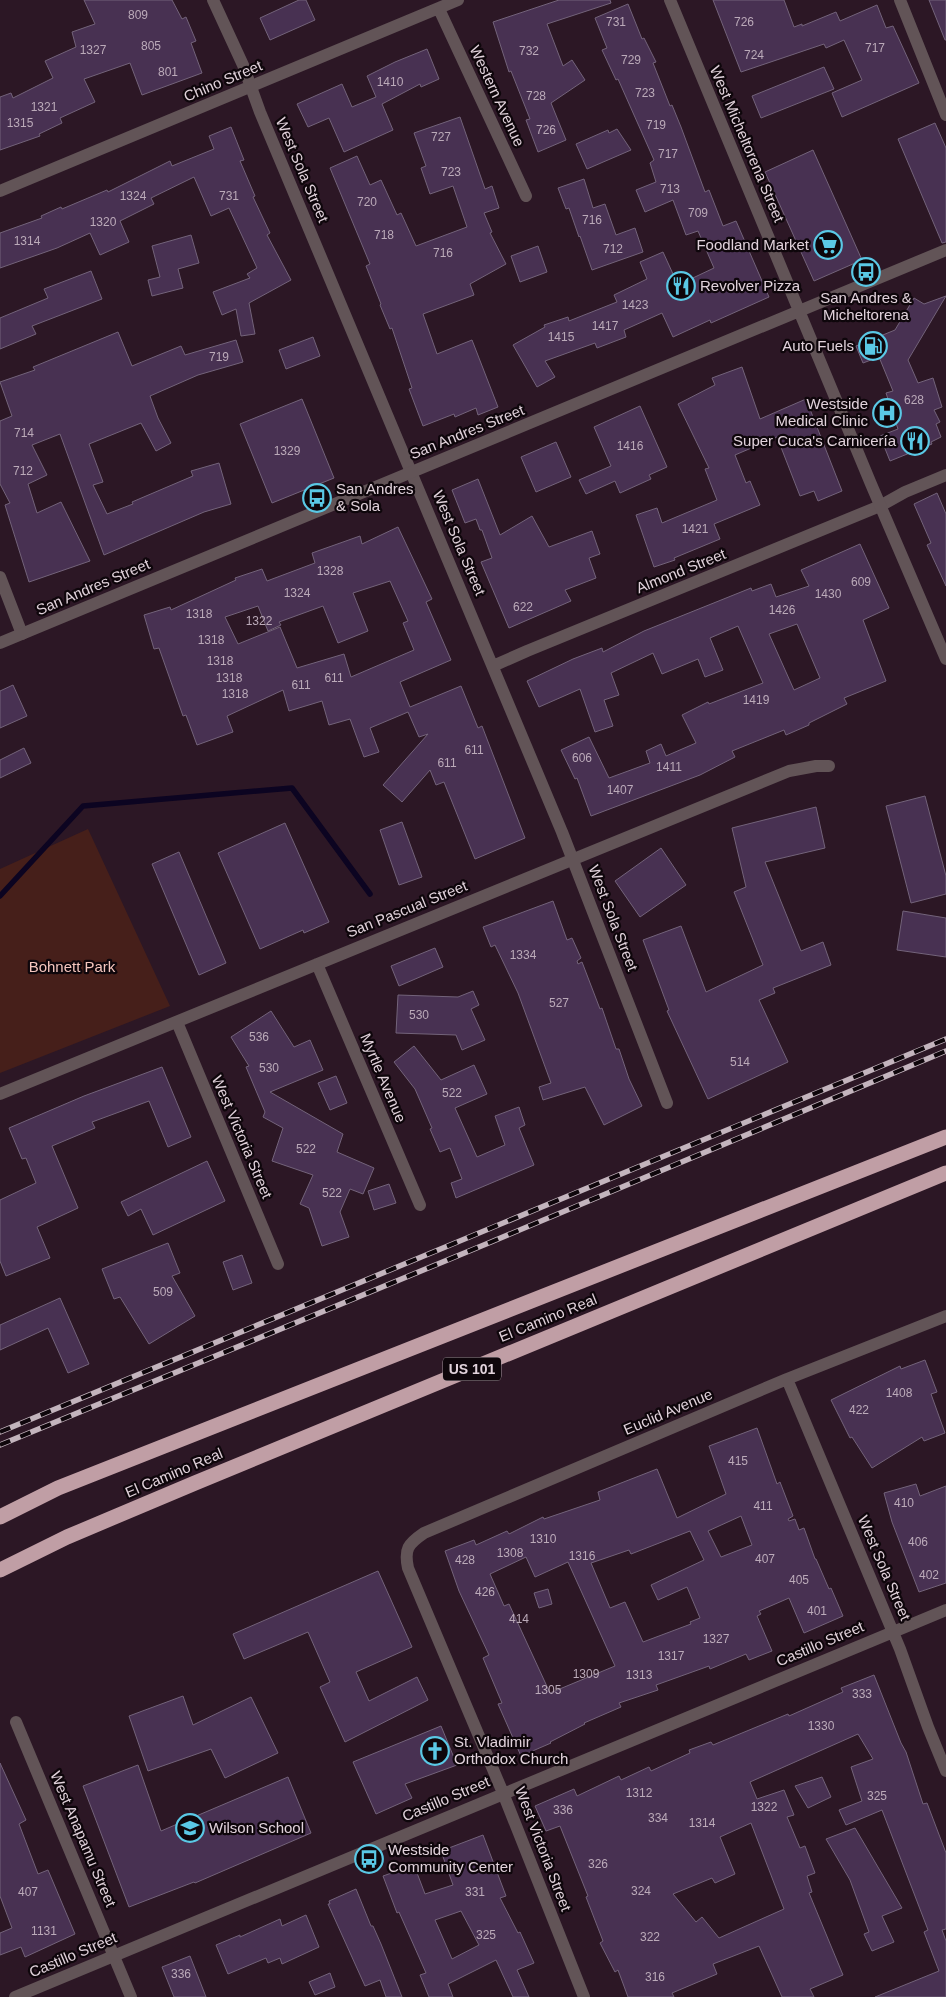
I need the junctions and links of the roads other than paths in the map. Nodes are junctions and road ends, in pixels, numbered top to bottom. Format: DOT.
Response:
graph roads {
  1 [pos="213,0"];
  2 [pos="458,0"];
  3 [pos="670,0"];
  4 [pos="900,0"];
  5 [pos="438,8"];
  6 [pos="251,86"];
  7 [pos="946,115"];
  8 [pos="0,191"];
  9 [pos="526,196"];
  10 [pos="946,250"];
  11 [pos="800,310"];
  12 [pos="412,472"];
  13 [pos="946,475"];
  14 [pos="880,506"];
  15 [pos="0,577"];
  16 [pos="22,634"];
  17 [pos="0,643"];
  18 [pos="946,659"];
  19 [pos="493,666"];
  20 [pos="829,766"];
  21 [pos="573,858"];
  22 [pos="317,964"];
  23 [pos="177,1022"];
  24 [pos="0,1094"];
  25 [pos="667,1103"];
  26 [pos="946,1138"];
  27 [pos="946,1174"];
  28 [pos="420,1205"];
  29 [pos="278,1264"];
  30 [pos="946,1316"];
  31 [pos="787,1379"];
  32 [pos="58,1488"];
  33 [pos="0,1508"];
  34 [pos="0,1517"];
  35 [pos="408,1547"];
  36 [pos="0,1570"];
  37 [pos="946,1610"];
  38 [pos="893,1631"];
  39 [pos="16,1722"];
  40 [pos="946,1771"];
  41 [pos="503,1793"];
  42 [pos="114,1956"];
  43 [pos="15,1997"];
  44 [pos="131,1997"];
  45 [pos="584,1997"];
  1 -- 6 [label="street, West Sola Street"];
  2 -- 5 [label="street, Chino Street"];
  3 -- 11 [label="street, West Micheltorena Street"];
  4 -- 7 [label="street"];
  5 -- 6 [label="street, Chino Street"];
  5 -- 9 [label="street, Western Avenue"];
  6 -- 8 [label="street, Chino Street"];
  6 -- 12 [label="street, West Sola Street"];
  10 -- 11 [label="street, San Andres Street"];
  11 -- 12 [label="street, San Andres Street"];
  11 -- 14 [label="street, West Micheltorena Street"];
  12 -- 16 [label="street, San Andres Street"];
  12 -- 19 [label="street, West Sola Street"];
  13 -- 14 [label="street, Almond Street"];
  14 -- 18 [label="street, West Micheltorena Street"];
  14 -- 19 [label="street, Almond Street"];
  15 -- 16 [label="street"];
  16 -- 17 [label="street, San Andres Street"];
  19 -- 21 [label="street, West Sola Street"];
  20 -- 21 [label="street, San Pascual Street"];
  21 -- 22 [label="street, San Pascual Street"];
  21 -- 25 [label="street, West Sola Street"];
  22 -- 23 [label="street, San Pascual Street"];
  22 -- 28 [label="street, Myrtle Avenue"];
  23 -- 24 [label="street, San Pascual Street"];
  23 -- 29 [label="street, West Victoria Street"];
  26 -- 32 [label="highway, El Camino Real / US 101"];
  27 -- 36 [label="highway, El Camino Real / US 101"];
  30 -- 31 [label="street, Euclid Avenue"];
  31 -- 35 [label="street, Euclid Avenue"];
  31 -- 38 [label="street, West Sola Street"];
  32 -- 33 [label="highway"];
  32 -- 34 [label="highway, El Camino Real / US 101"];
  35 -- 41 [label="street, West Victoria Street"];
  37 -- 38 [label="street, Castillo Street"];
  38 -- 40 [label="street, West Sola Street"];
  38 -- 41 [label="street, Castillo Street"];
  39 -- 42 [label="street, West Anapamu Street"];
  41 -- 42 [label="street, Castillo Street"];
  41 -- 45 [label="street, West Victoria Street"];
  42 -- 43 [label="street, Castillo Street"];
  42 -- 44 [label="street, West Anapamu Street"];
}
